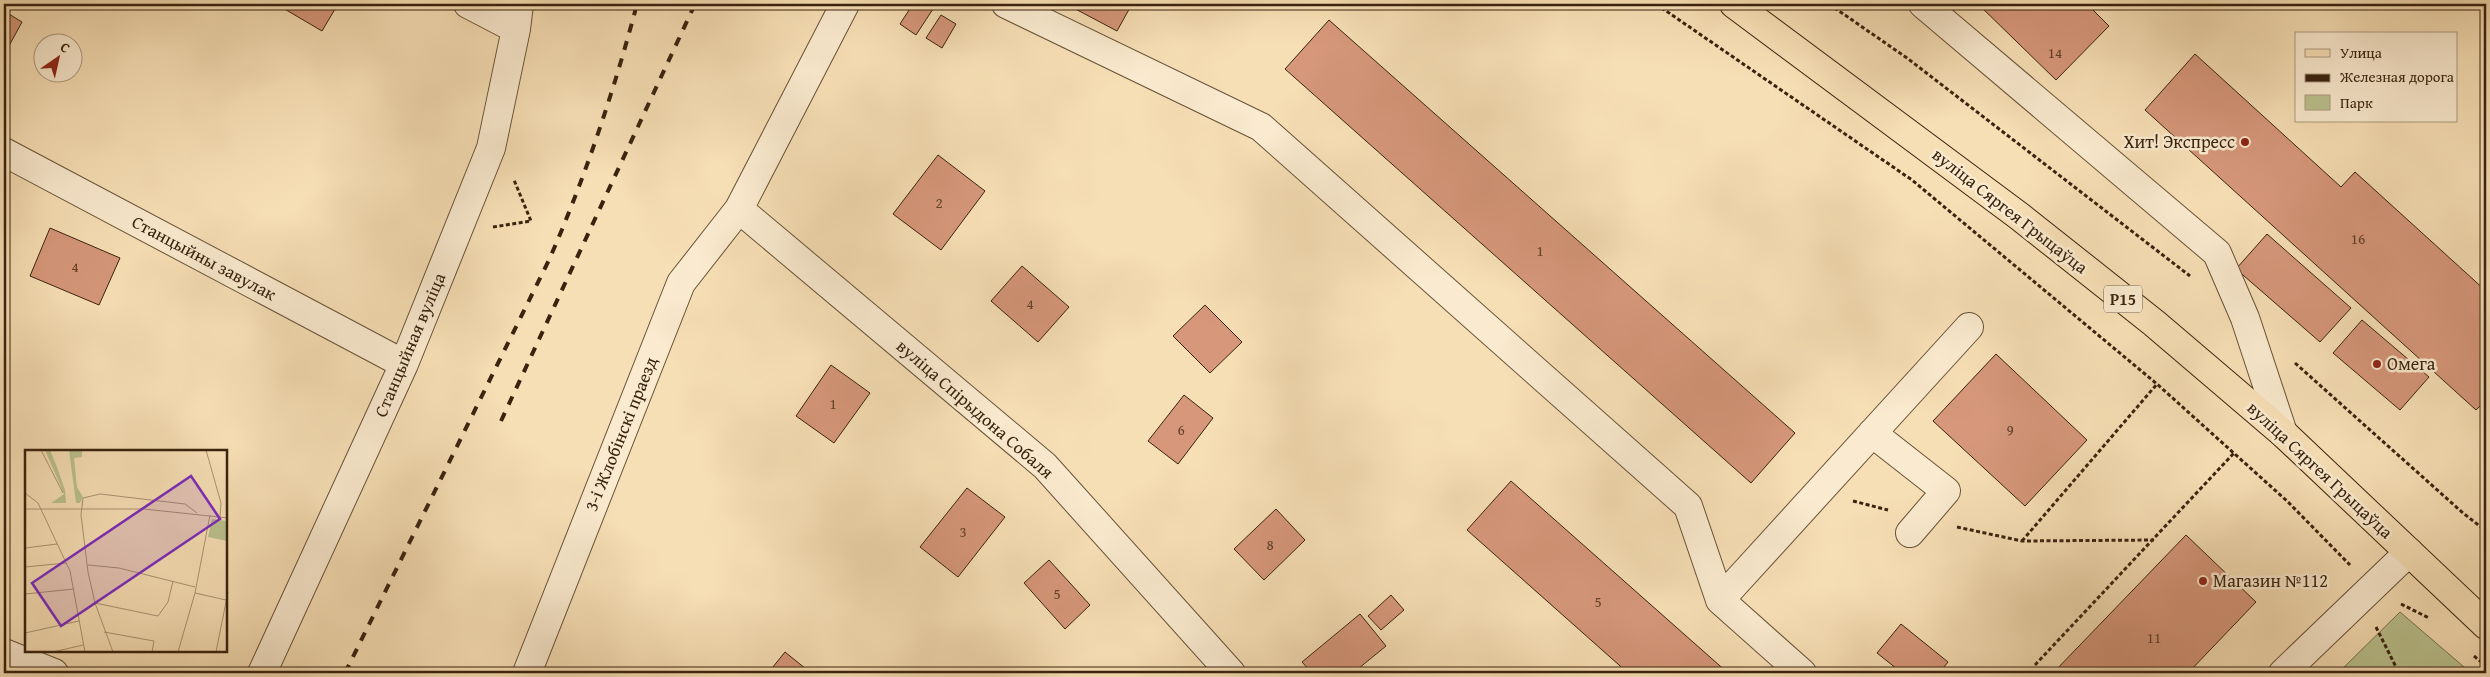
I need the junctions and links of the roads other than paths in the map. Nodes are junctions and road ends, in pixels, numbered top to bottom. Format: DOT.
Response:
graph roads {
  1 [pos="468,4"];
  2 [pos="845,4"];
  3 [pos="1006,4"];
  4 [pos="1734,4"];
  5 [pos="1923,4"];
  6 [pos="518,16"];
  7 [pos="4,152"];
  8 [pos="739,209"];
  9 [pos="1969,327"];
  10 [pos="404,364"];
  11 [pos="1872,433"];
  12 [pos="2283,433"];
  13 [pos="1916,526"];
  14 [pos="2409,552"];
  15 [pos="1720,600"];
  16 [pos="2486,625"];
  17 [pos="4,653"];
  18 [pos="54,673"];
  19 [pos="262,673"];
  20 [pos="528,673"];
  21 [pos="1230,673"];
  22 [pos="1802,673"];
  23 [pos="2284,673"];
  1 -- 6 [label="street"];
  2 -- 8 [label="street, 3-і Жлобінскі праезд"];
  3 -- 15 [label="street"];
  4 -- 12 [label="main road, вуліца Сяргея Грыцаўца / Р15"];
  5 -- 12 [label="street"];
  6 -- 10 [label="street, Станцыйная вуліца"];
  7 -- 10 [label="street, Станцыйны завулак"];
  8 -- 20 [label="street, 3-і Жлобінскі праезд"];
  8 -- 21 [label="street, вуліца Спірыдона Собаля"];
  9 -- 11 [label="street"];
  10 -- 19 [label="street, Станцыйная вуліца"];
  11 -- 13 [label="street"];
  11 -- 15 [label="street"];
  12 -- 14 [label="main road, вуліца Сяргея Грыцаўца / Р15"];
  14 -- 16 [label="main road, вуліца Сяргея Грыцаўца / Р15"];
  14 -- 23 [label="street, вуліца Сяргея Грыцаўца"];
  15 -- 22 [label="street"];
  17 -- 18 [label="street"];
}
